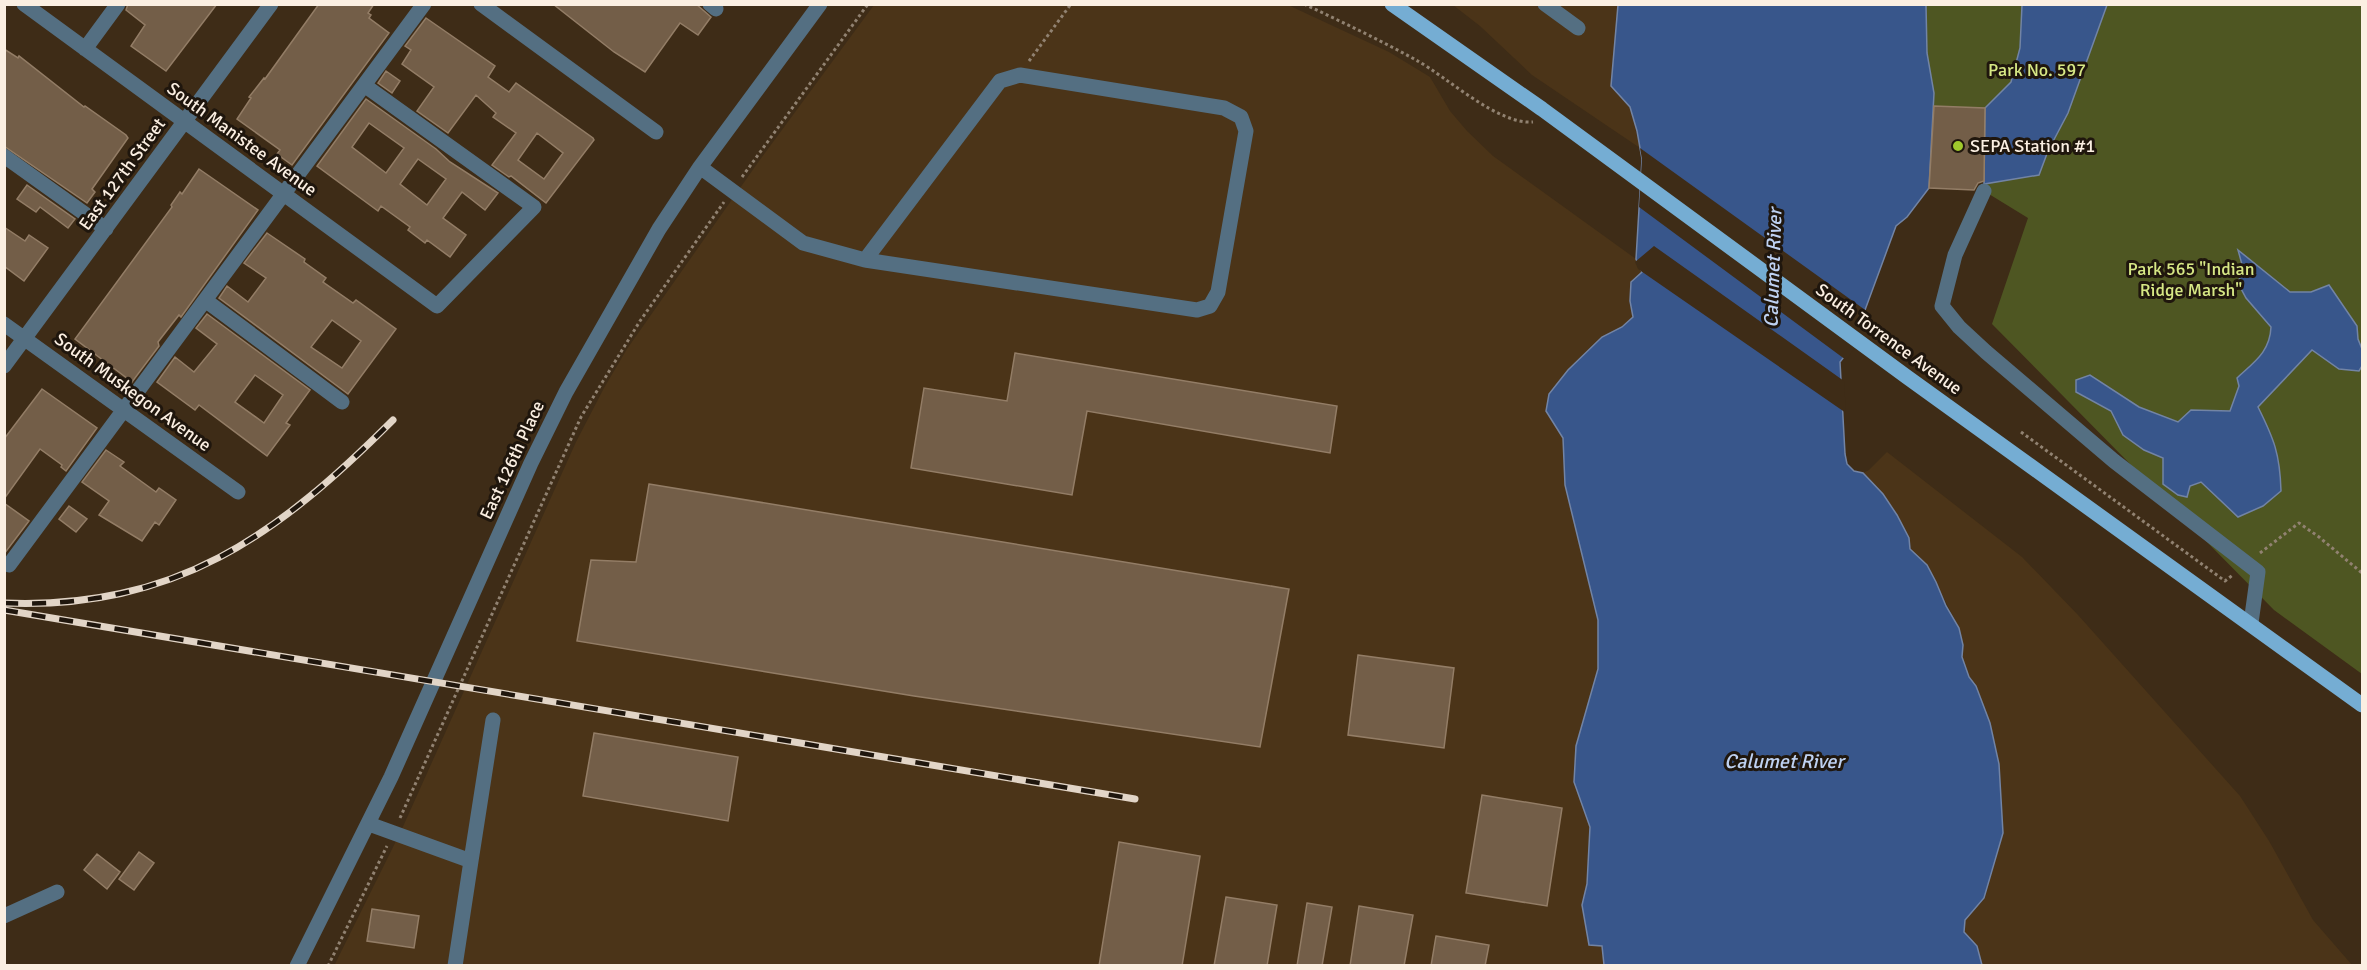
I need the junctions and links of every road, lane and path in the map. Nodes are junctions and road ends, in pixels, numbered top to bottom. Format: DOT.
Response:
graph roads {
  1 [pos="24,4"];
  2 [pos="118,4"];
  3 [pos="271,4"];
  4 [pos="424,4"];
  5 [pos="481,4"];
  6 [pos="820,4"];
  7 [pos="868,4"];
  8 [pos="1071,4"];
  9 [pos="1304,4"];
  10 [pos="1392,4"];
  11 [pos="1545,4"];
  12 [pos="1578,28"];
  13 [pos="85,49"];
  14 [pos="1020,75"];
  15 [pos="364,85"];
  16 [pos="1557,120"];
  17 [pos="185,121"];
  18 [pos="656,132"];
  19 [pos="4,156"];
  20 [pos="700,167"];
  21 [pos="732,190"];
  22 [pos="1984,191"];
  23 [pos="284,194"];
  24 [pos="106,229"];
  25 [pos="865,260"];
  26 [pos="205,300"];
  27 [pos="4,324"];
  28 [pos="25,339"];
  29 [pos="4,366"];
  30 [pos="342,402"];
  31 [pos="124,410"];
  32 [pos="2021,432"];
  33 [pos="238,492"];
  34 [pos="2248,563"];
  35 [pos="9,565"];
  36 [pos="2362,573"];
  37 [pos="2251,623"];
  38 [pos="2362,705"];
  39 [pos="493,720"];
  40 [pos="369,824"];
  41 [pos="393,833"];
  42 [pos="471,861"];
  43 [pos="57,892"];
  44 [pos="4,916"];
  45 [pos="297,966"];
  46 [pos="328,966"];
  47 [pos="455,966"];
  1 -- 13 [label="street, South Manistee Avenue"];
  2 -- 13 [label="street"];
  3 -- 17 [label="street, East 127th Street"];
  4 -- 15 [label="street"];
  5 -- 18 [label="street"];
  6 -- 20 [label="street, East 126th Place"];
  7 -- 21 [label="path"];
  8 -- 14 [label="path"];
  9 -- 16 [label="path"];
  10 -- 16 [label="main road, South Torrence Avenue"];
  11 -- 12 [label="street"];
  13 -- 17 [label="street, South Manistee Avenue"];
  14 -- 25 [label="street"];
  14 -- 25 [label="street"];
  15 -- 23 [label="street"];
  15 -- 23 [label="street, South Manistee Avenue"];
  16 -- 37 [label="main road, South Torrence Avenue"];
  17 -- 23 [label="street, South Manistee Avenue"];
  17 -- 24 [label="street, East 127th Street"];
  19 -- 24 [label="street"];
  20 -- 21 [label="street"];
  20 -- 40 [label="street, East 126th Place"];
  21 -- 25 [label="street"];
  21 -- 41 [label="path"];
  22 -- 34 [label="street"];
  23 -- 26 [label="street"];
  24 -- 28 [label="street, East 127th Street"];
  26 -- 30 [label="street"];
  26 -- 31 [label="street"];
  27 -- 28 [label="street, South Muskegon Avenue"];
  28 -- 29 [label="street, East 127th Street"];
  28 -- 31 [label="street, South Muskegon Avenue"];
  31 -- 33 [label="street, South Muskegon Avenue"];
  31 -- 35 [label="street"];
  32 -- 34 [label="path"];
  34 -- 36 [label="path"];
  34 -- 37 [label="street"];
  37 -- 38 [label="main road, South Torrence Avenue"];
  39 -- 42 [label="street"];
  40 -- 41 [label="street"];
  40 -- 45 [label="street, East 126th Place"];
  41 -- 42 [label="street"];
  41 -- 46 [label="path"];
  42 -- 47 [label="street"];
  43 -- 44 [label="street"];
}
